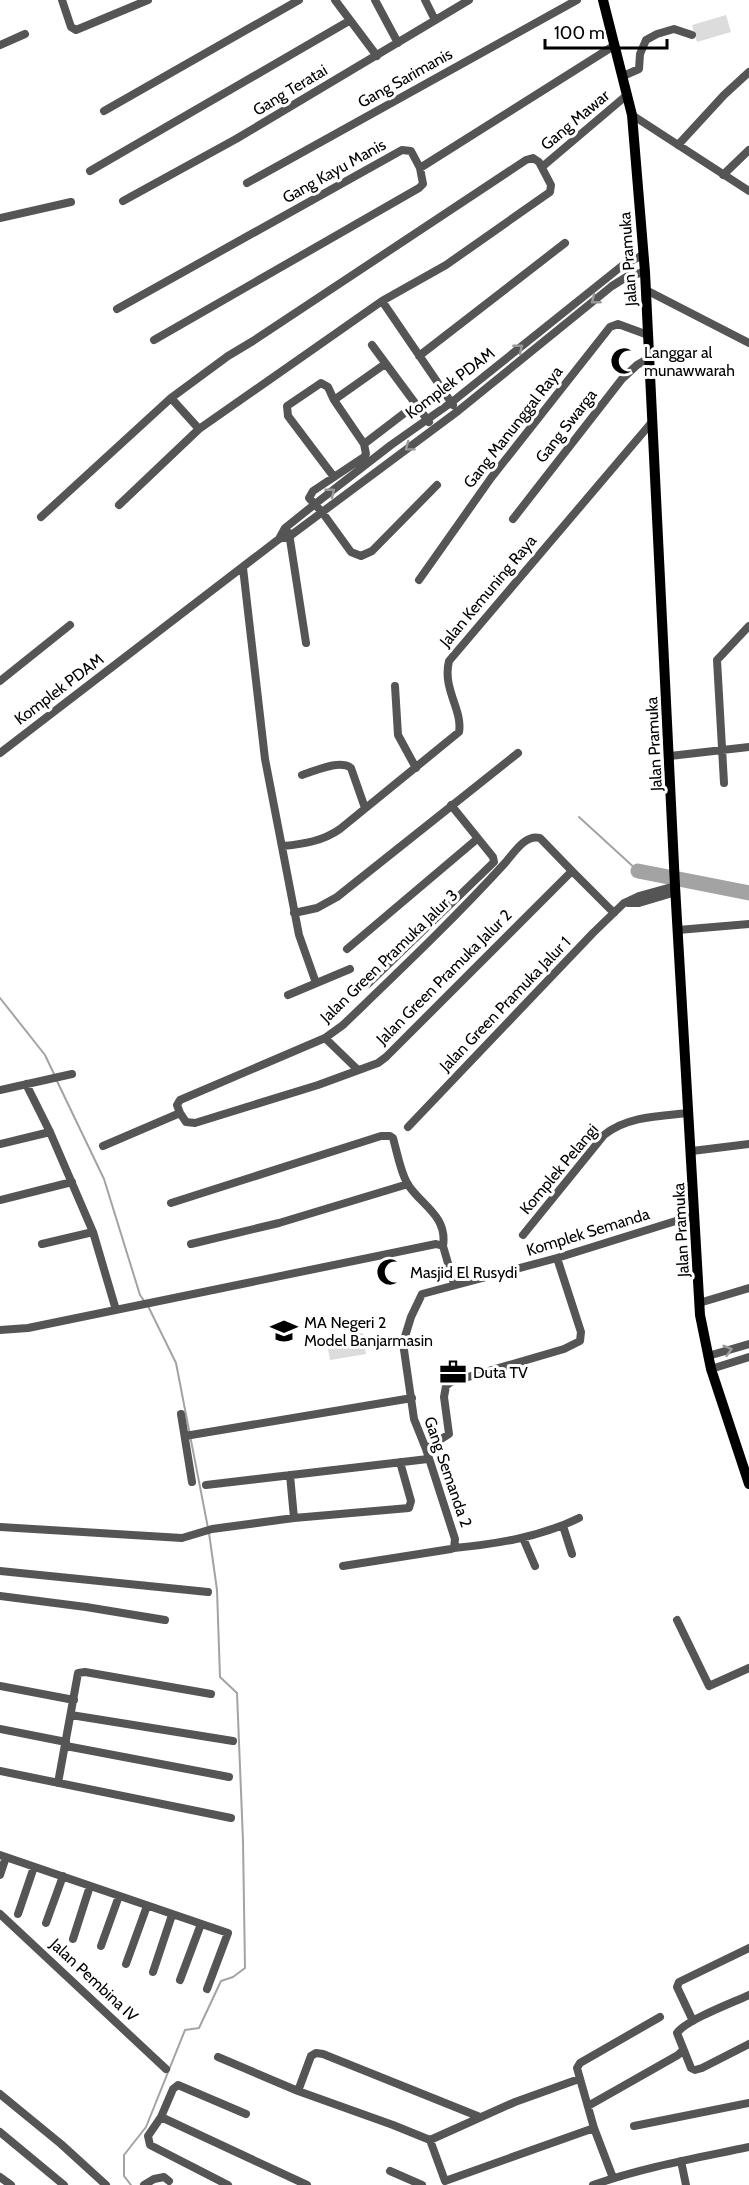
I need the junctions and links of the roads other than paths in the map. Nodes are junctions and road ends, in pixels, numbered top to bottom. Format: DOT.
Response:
graph roads {
  1 [pos="62,0"];
  2 [pos="148,0"];
  3 [pos="299,0"];
  4 [pos="335,0"];
  5 [pos="375,0"];
  6 [pos="425,0"];
  7 [pos="469,0"];
  8 [pos="577,0"];
  9 [pos="603,0"];
  10 [pos="435,20"];
  11 [pos="349,21"];
  12 [pos="25,34"];
  13 [pos="692,35"];
  14 [pos="398,43"];
  15 [pos="0,45"];
  16 [pos="615,45"];
  17 [pos="377,56"];
  18 [pos="749,72"];
  19 [pos="623,76"];
  20 [pos="627,95"];
  21 [pos="104,111"];
  22 [pos="632,115"];
  23 [pos="678,145"];
  24 [pos="749,150"];
  25 [pos="542,167"];
  26 [pos="420,168"];
  27 [pos="90,171"];
  28 [pos="723,175"];
  29 [pos="247,183"];
  30 [pos="749,191"];
  31 [pos="123,201"];
  32 [pos="71,202"];
  33 [pos="0,218"];
  34 [pos="565,243"];
  35 [pos="643,255"];
  36 [pos="623,265"];
  37 [pos="645,272"];
  38 [pos="628,276"];
  39 [pos="646,290"];
  40 [pos="382,301"];
  41 [pos="117,309"];
  42 [pos="648,335"];
  43 [pos="154,340"];
  44 [pos="749,343"];
  45 [pos="372,345"];
  46 [pos="419,356"];
  47 [pos="649,358"];
  48 [pos="385,364"];
  49 [pos="486,375"];
  50 [pos="493,383"];
  51 [pos="171,398"];
  52 [pos="334,400"];
  53 [pos="452,402"];
  54 [pos="415,405"];
  55 [pos="458,411"];
  56 [pos="427,420"];
  57 [pos="652,422"];
  58 [pos="199,429"];
  59 [pos="433,429"];
  60 [pos="364,444"];
  61 [pos="334,477"];
  62 [pos="437,485"];
  63 [pos="315,504"];
  64 [pos="119,505"];
  65 [pos="322,512"];
  66 [pos="41,517"];
  67 [pos="513,519"];
  68 [pos="288,532"];
  69 [pos="243,568"];
  70 [pos="419,580"];
  71 [pos="70,626"];
  72 [pos="749,626"];
  73 [pos="306,643"];
  74 [pos="0,681"];
  75 [pos="395,686"];
  76 [pos="749,747"];
  77 [pos="723,749"];
  78 [pos="0,753"];
  79 [pos="518,753"];
  80 [pos="670,756"];
  81 [pos="416,768"];
  82 [pos="302,775"];
  83 [pos="724,783"];
  84 [pos="451,805"];
  85 [pos="366,808"];
  86 [pos="477,839"];
  87 [pos="283,846"];
  88 [pos="572,871"];
  89 [pos="675,884"];
  90 [pos="294,913"];
  91 [pos="614,913"];
  92 [pos="749,924"];
  93 [pos="678,930"];
  94 [pos="348,948"];
  95 [pos="350,969"];
  96 [pos="316,983"];
  97 [pos="368,984"];
  98 [pos="288,995"];
  99 [pos="325,1038"];
  100 [pos="358,1070"];
  101 [pos="72,1074"];
  102 [pos="26,1084"];
  103 [pos="0,1090"];
  104 [pos="180,1113"];
  105 [pos="689,1113"];
  106 [pos="408,1126"];
  107 [pos="50,1132"];
  108 [pos="0,1144"];
  109 [pos="749,1144"];
  110 [pos="103,1146"];
  111 [pos="692,1151"];
  112 [pos="72,1182"];
  113 [pos="408,1184"];
  114 [pos="0,1200"];
  115 [pos="171,1203"];
  116 [pos="695,1215"];
  117 [pos="93,1232"];
  118 [pos="524,1235"];
  119 [pos="42,1244"];
  120 [pos="191,1244"];
  121 [pos="443,1246"];
  122 [pos="557,1258"];
  123 [pos="454,1284"];
  124 [pos="749,1288"];
  125 [pos="420,1297"];
  126 [pos="699,1303"];
  127 [pos="116,1310"];
  128 [pos="0,1330"];
  129 [pos="749,1344"];
  130 [pos="708,1356"];
  131 [pos="749,1357"];
  132 [pos="711,1369"];
  133 [pos="412,1398"];
  134 [pos="181,1414"];
  135 [pos="188,1436"];
  136 [pos="427,1454"];
  137 [pos="400,1462"];
  138 [pos="290,1474"];
  139 [pos="192,1482"];
  140 [pos="749,1484"];
  141 [pos="206,1485"];
  142 [pos="294,1518"];
  143 [pos="579,1518"];
  144 [pos="563,1526"];
  145 [pos="0,1527"];
  146 [pos="523,1538"];
  147 [pos="454,1548"];
  148 [pos="572,1554"];
  149 [pos="343,1566"];
  150 [pos="535,1566"];
  151 [pos="0,1571"];
  152 [pos="208,1592"];
  153 [pos="0,1596"];
  154 [pos="165,1620"];
  155 [pos="677,1620"];
  156 [pos="749,1668"];
  157 [pos="0,1686"];
  158 [pos="211,1694"];
  159 [pos="74,1700"];
  160 [pos="71,1715"];
  161 [pos="0,1729"];
  162 [pos="233,1741"];
  163 [pos="66,1744"];
  164 [pos="0,1772"];
  165 [pos="229,1777"];
  166 [pos="58,1783"];
  167 [pos="231,1818"];
  168 [pos="3,1856"];
  169 [pos="34,1867"];
  170 [pos="0,1875"];
  171 [pos="63,1876"];
  172 [pos="90,1886"];
  173 [pos="119,1896"];
  174 [pos="147,1906"];
  175 [pos="0,1914"];
  176 [pos="18,1914"];
  177 [pos="172,1915"];
  178 [pos="46,1923"];
  179 [pos="201,1924"];
  180 [pos="73,1939"];
  181 [pos="100,1946"];
  182 [pos="749,1948"];
  183 [pos="126,1964"];
  184 [pos="153,1972"];
  185 [pos="180,1980"];
  186 [pos="207,1989"];
  187 [pos="749,1995"];
  188 [pos="660,2017"];
  189 [pos="693,2021"];
  190 [pos="749,2044"];
  191 [pos="683,2050"];
  192 [pos="218,2057"];
  193 [pos="166,2069"];
  194 [pos="579,2079"];
  195 [pos="298,2091"];
  196 [pos="0,2094"];
  197 [pos="749,2103"];
  198 [pos="588,2106"];
  199 [pos="246,2114"];
  200 [pos="161,2117"];
  201 [pos="480,2117"];
  202 [pos="634,2126"];
  203 [pos="594,2128"];
  204 [pos="0,2132"];
  205 [pos="430,2140"];
  206 [pos="749,2147"];
  207 [pos="681,2161"];
  208 [pos="390,2171"];
  209 [pos="0,2177"];
  210 [pos="613,2178"];
  211 [pos="169,2181"];
  212 [pos="441,2183"];
  213 [pos="11,2185"];
  214 [pos="64,2185"];
  215 [pos="106,2185"];
  216 [pos="144,2185"];
  217 [pos="228,2185"];
  218 [pos="307,2185"];
  219 [pos="422,2185"];
  220 [pos="593,2185"];
  221 [pos="686,2185"];
  1 -- 2 [label="street"];
  3 -- 21 [label="street"];
  4 -- 11 [label="street"];
  5 -- 14 [label="street"];
  6 -- 10 [label="street"];
  7 -- 10 [label="street, Gang Teratai"];
  8 -- 29 [label="street, Gang Sarimanis"];
  9 -- 16 [label="main road, Jalan Pramuka"];
  10 -- 14 [label="street, Gang Teratai"];
  11 -- 17 [label="street"];
  11 -- 27 [label="street"];
  12 -- 15 [label="street"];
  13 -- 19 [label="street"];
  14 -- 17 [label="street, Gang Teratai"];
  16 -- 19 [label="main road, Jalan Pramuka"];
  16 -- 26 [label="street"];
  17 -- 31 [label="street, Gang Teratai"];
  18 -- 23 [label="street"];
  19 -- 20 [label="main road, Jalan Pramuka"];
  20 -- 22 [label="main road, Jalan Pramuka"];
  20 -- 25 [label="street, Gang Mawar"];
  22 -- 23 [label="street"];
  22 -- 35 [label="main road, Jalan Pramuka"];
  23 -- 28 [label="street"];
  24 -- 28 [label="street"];
  25 -- 40 [label="street"];
  25 -- 51 [label="street"];
  26 -- 41 [label="street, Gang Kayu Manis"];
  26 -- 43 [label="street"];
  28 -- 30 [label="street"];
  32 -- 33 [label="street"];
  34 -- 46 [label="street"];
  35 -- 36 [label="street, Komplek PDAM"];
  35 -- 37 [label="main road, Jalan Pramuka"];
  36 -- 38 [label="street"];
  49 -- 36 [label="street, Komplek PDAM, one-way"];
  37 -- 38 [label="street, Komplek PDAM"];
  37 -- 39 [label="main road, Jalan Pramuka"];
  38 -- 50 [label="street, Komplek PDAM, one-way"];
  39 -- 42 [label="main road, Jalan Pramuka"];
  39 -- 44 [label="street"];
  40 -- 46 [label="street"];
  40 -- 58 [label="street"];
  42 -- 47 [label="main road, Jalan Pramuka"];
  42 -- 70 [label="street, Gang Manunggal Raya"];
  45 -- 48 [label="street"];
  46 -- 53 [label="street"];
  47 -- 57 [label="main road, Jalan Pramuka"];
  47 -- 67 [label="street, Gang Swarga"];
  48 -- 52 [label="street"];
  48 -- 54 [label="street"];
  49 -- 50 [label="street"];
  49 -- 53 [label="street, Komplek PDAM"];
  50 -- 55 [label="street, Komplek PDAM"];
  51 -- 58 [label="street"];
  51 -- 66 [label="street"];
  52 -- 60 [label="street"];
  52 -- 61 [label="street"];
  53 -- 55 [label="street"];
  53 -- 56 [label="street, Komplek PDAM"];
  54 -- 56 [label="street"];
  54 -- 60 [label="street"];
  55 -- 59 [label="street, Komplek PDAM"];
  56 -- 59 [label="street"];
  63 -- 56 [label="street, Komplek PDAM, one-way"];
  57 -- 80 [label="main road, Jalan Pramuka"];
  57 -- 81 [label="street, Jalan Kemuning Raya"];
  58 -- 64 [label="street"];
  59 -- 65 [label="street, Komplek PDAM, one-way"];
  60 -- 61 [label="street"];
  61 -- 63 [label="street"];
  62 -- 65 [label="street"];
  63 -- 65 [label="street"];
  63 -- 68 [label="street, Komplek PDAM"];
  65 -- 68 [label="street, Komplek PDAM"];
  68 -- 69 [label="street, Komplek PDAM"];
  68 -- 73 [label="street"];
  69 -- 78 [label="street, Komplek PDAM"];
  69 -- 87 [label="street"];
  71 -- 74 [label="street"];
  72 -- 77 [label="street"];
  75 -- 81 [label="street"];
  76 -- 77 [label="street"];
  77 -- 80 [label="street"];
  77 -- 83 [label="street"];
  79 -- 84 [label="street"];
  80 -- 89 [label="main road, Jalan Pramuka"];
  81 -- 85 [label="street, Jalan Kemuning Raya"];
  82 -- 85 [label="street"];
  84 -- 86 [label="street"];
  84 -- 90 [label="street"];
  85 -- 87 [label="street, Jalan Kemuning Raya"];
  86 -- 94 [label="street"];
  86 -- 97 [label="street"];
  87 -- 90 [label="street"];
  88 -- 91 [label="street"];
  88 -- 99 [label="street, Jalan Green Pramuka Jalur 3"];
  88 -- 100 [label="street, Jalan Green Pramuka Jalur 2"];
  89 -- 91 [label="street, Jalan Green Pramuka Jalur 1"];
  89 -- 93 [label="main road, Jalan Pramuka"];
  90 -- 96 [label="street"];
  91 -- 106 [label="street, Jalan Green Pramuka Jalur 1"];
  92 -- 93 [label="street"];
  93 -- 105 [label="main road, Jalan Pramuka"];
  95 -- 96 [label="street"];
  96 -- 98 [label="street"];
  99 -- 100 [label="street"];
  99 -- 104 [label="street, Jalan Green Pramuka Jalur 3"];
  100 -- 104 [label="street, Jalan Green Pramuka Jalur 2"];
  101 -- 102 [label="street"];
  102 -- 103 [label="street"];
  102 -- 107 [label="street"];
  104 -- 110 [label="street"];
  105 -- 111 [label="main road, Jalan Pramuka"];
  105 -- 118 [label="street, Komplek Pelangi"];
  107 -- 108 [label="street"];
  107 -- 112 [label="street"];
  109 -- 111 [label="street"];
  111 -- 116 [label="main road, Jalan Pramuka"];
  112 -- 114 [label="street"];
  112 -- 117 [label="street"];
  113 -- 115 [label="street"];
  113 -- 120 [label="street"];
  113 -- 121 [label="street"];
  116 -- 122 [label="street, Komplek Semanda"];
  116 -- 126 [label="main road, Jalan Pramuka"];
  117 -- 119 [label="street"];
  117 -- 127 [label="street"];
  121 -- 123 [label="street"];
  121 -- 127 [label="street"];
  122 -- 123 [label="street, Komplek Semanda"];
  122 -- 136 [label="street"];
  123 -- 125 [label="street, Komplek Semanda"];
  124 -- 126 [label="street"];
  125 -- 133 [label="street, Gang Semanda 2"];
  126 -- 130 [label="main road, Jalan Pramuka"];
  127 -- 128 [label="street"];
  130 -- 129 [label="street, one-way"];
  130 -- 132 [label="main road, Jalan Pramuka"];
  131 -- 132 [label="street"];
  132 -- 140 [label="main road, Jalan Pramuka"];
  133 -- 135 [label="street"];
  133 -- 136 [label="street, Gang Semanda 2"];
  134 -- 135 [label="street"];
  135 -- 139 [label="street"];
  136 -- 137 [label="street"];
  136 -- 147 [label="street, Gang Semanda 2"];
  137 -- 138 [label="street"];
  137 -- 142 [label="street"];
  138 -- 141 [label="street"];
  138 -- 142 [label="street"];
  142 -- 145 [label="street"];
  143 -- 144 [label="street"];
  144 -- 146 [label="street"];
  144 -- 148 [label="street"];
  146 -- 147 [label="street"];
  146 -- 150 [label="street"];
  147 -- 149 [label="street, Gang Semanda 2"];
  151 -- 152 [label="street"];
  153 -- 154 [label="street"];
  155 -- 156 [label="street"];
  157 -- 159 [label="street"];
  158 -- 159 [label="street"];
  159 -- 160 [label="street"];
  160 -- 162 [label="street"];
  160 -- 163 [label="street"];
  161 -- 163 [label="street"];
  163 -- 165 [label="street"];
  163 -- 166 [label="street"];
  164 -- 166 [label="street"];
  166 -- 167 [label="street"];
  168 -- 169 [label="street"];
  168 -- 170 [label="street"];
  169 -- 171 [label="street"];
  169 -- 176 [label="street"];
  171 -- 172 [label="street"];
  171 -- 178 [label="street"];
  172 -- 173 [label="street"];
  172 -- 180 [label="street"];
  173 -- 174 [label="street"];
  173 -- 181 [label="street"];
  174 -- 177 [label="street"];
  174 -- 183 [label="street"];
  175 -- 193 [label="street, Jalan Pembina IV"];
  177 -- 179 [label="street"];
  177 -- 184 [label="street"];
  179 -- 185 [label="street"];
  179 -- 186 [label="street"];
  182 -- 189 [label="street"];
  187 -- 189 [label="street"];
  188 -- 194 [label="street"];
  189 -- 191 [label="street"];
  190 -- 191 [label="street"];
  191 -- 198 [label="street"];
  192 -- 195 [label="street"];
  194 -- 198 [label="street"];
  194 -- 201 [label="street"];
  195 -- 201 [label="street"];
  195 -- 205 [label="street"];
  196 -- 215 [label="street"];
  197 -- 202 [label="street"];
  198 -- 203 [label="street"];
  199 -- 200 [label="street"];
  200 -- 217 [label="street"];
  200 -- 218 [label="street"];
  201 -- 205 [label="street"];
  203 -- 210 [label="street"];
  203 -- 212 [label="street"];
  204 -- 214 [label="street"];
  205 -- 212 [label="street"];
  206 -- 207 [label="street"];
  207 -- 210 [label="street"];
  207 -- 221 [label="street"];
  208 -- 219 [label="street"];
  209 -- 213 [label="street"];
  210 -- 220 [label="street"];
  211 -- 216 [label="street"];
}
